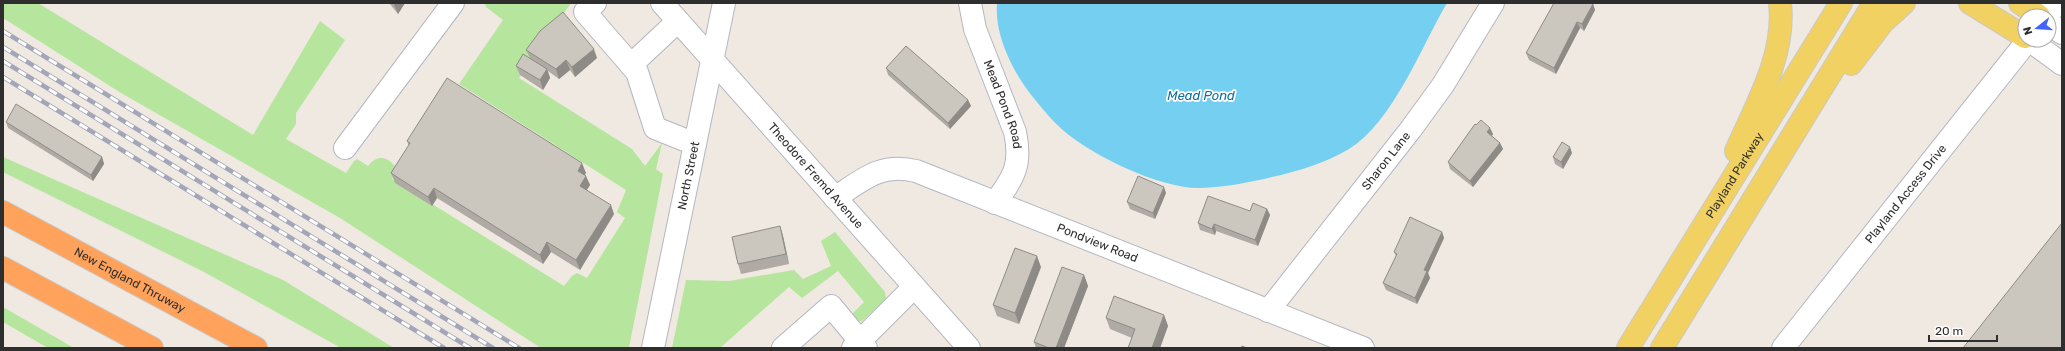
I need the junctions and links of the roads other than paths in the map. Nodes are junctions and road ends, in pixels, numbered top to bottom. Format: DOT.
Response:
graph roads {
  1 [pos="453,3"];
  2 [pos="594,3"];
  3 [pos="662,3"];
  4 [pos="724,3"];
  5 [pos="970,3"];
  6 [pos="1493,3"];
  7 [pos="1780,3"];
  8 [pos="1841,3"];
  9 [pos="1874,3"];
  10 [pos="1904,3"];
  11 [pos="1970,3"];
  12 [pos="678,21"];
  13 [pos="2017,32"];
  14 [pos="2023,48"];
  15 [pos="2040,48"];
  16 [pos="713,60"];
  17 [pos="2062,64"];
  18 [pos="631,65"];
  19 [pos="695,144"];
  20 [pos="345,148"];
  21 [pos="1769,174"];
  22 [pos="835,198"];
  23 [pos="995,203"];
  24 [pos="3,212"];
  25 [pos="1702,229"];
  26 [pos="3,268"];
  27 [pos="914,287"];
  28 [pos="53,294"];
  29 [pos="1268,311"];
  30 [pos="218,327"];
  31 [pos="860,346"];
  32 [pos="139,348"];
  33 [pos="152,348"];
  34 [pos="256,348"];
  35 [pos="274,348"];
  36 [pos="653,348"];
  37 [pos="783,348"];
  38 [pos="969,348"];
  39 [pos="1363,348"];
  40 [pos="1628,348"];
  41 [pos="1662,348"];
  42 [pos="1783,348"];
  1 -- 20 [label="street"];
  2 -- 18 [label="street"];
  3 -- 12 [label="street, Theodore Fremd Avenue"];
  4 -- 16 [label="street, North Street"];
  5 -- 23 [label="street, Mead Pond Road"];
  6 -- 29 [label="street, Sharon Lane"];
  7 -- 25 [label="main road"];
  8 -- 25 [label="main road, Playland Parkway"];
  9 -- 21 [label="main road"];
  10 -- 21 [label="main road"];
  11 -- 13 [label="main road"];
  12 -- 16 [label="street, Theodore Fremd Avenue"];
  12 -- 18 [label="street"];
  14 -- 42 [label="street, Playland Access Drive"];
  15 -- 17 [label="street"];
  16 -- 19 [label="street, North Street"];
  16 -- 22 [label="street, Theodore Fremd Avenue"];
  18 -- 19 [label="street"];
  19 -- 36 [label="street, North Street"];
  21 -- 41 [label="main road"];
  22 -- 23 [label="street, Pondview Road"];
  22 -- 27 [label="street, Theodore Fremd Avenue"];
  23 -- 29 [label="street, Pondview Road"];
  24 -- 30 [label="highway, New England Thruway"];
  25 -- 40 [label="main road, Playland Parkway"];
  26 -- 28 [label="highway"];
  27 -- 31 [label="street"];
  27 -- 38 [label="street, Theodore Fremd Avenue"];
  28 -- 32 [label="highway"];
  28 -- 33 [label="highway"];
  29 -- 39 [label="street, Pondview Road"];
  30 -- 34 [label="highway, New England Thruway"];
  30 -- 35 [label="highway"];
  31 -- 37 [label="street"];
}
